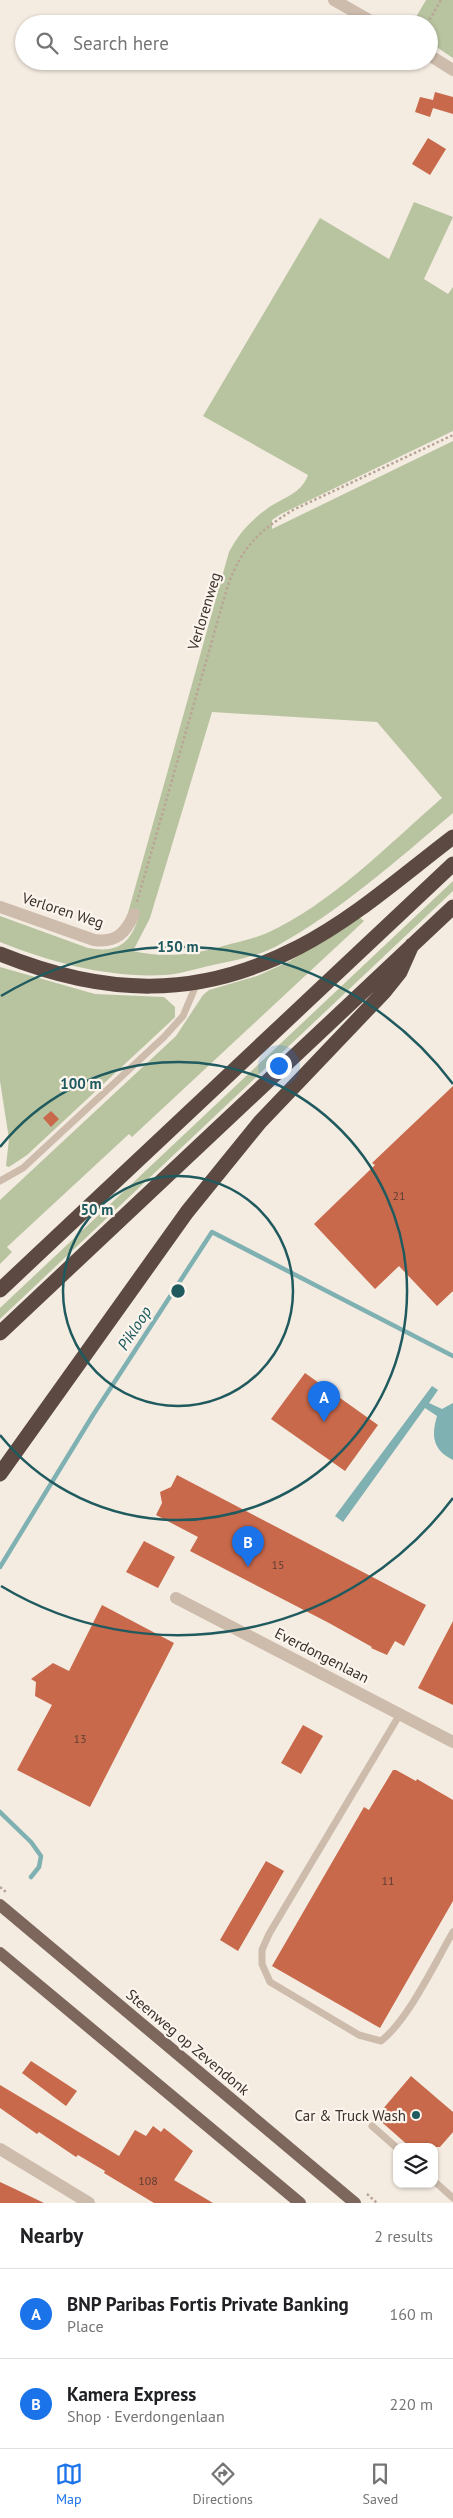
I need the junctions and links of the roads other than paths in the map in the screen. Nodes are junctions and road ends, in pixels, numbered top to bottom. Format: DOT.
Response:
graph roads {
  1 [pos="334,0"];
  2 [pos="360,15"];
  3 [pos="438,61"];
  4 [pos="453,70"];
  5 [pos="453,838"];
  6 [pos="453,864"];
  7 [pos="0,907"];
  8 [pos="453,907"];
  9 [pos="134,914"];
  10 [pos="412,945"];
  11 [pos="0,954"];
  12 [pos="197,983"];
  13 [pos="0,1181"];
  14 [pos="0,1290"];
  15 [pos="0,1334"];
  16 [pos="0,1474"];
  17 [pos="176,1598"];
  18 [pos="400,1714"];
  19 [pos="453,1742"];
  20 [pos="0,1905"];
  21 [pos="453,1932"];
  22 [pos="0,1953"];
  23 [pos="372,2126"];
  24 [pos="393,2144"];
  25 [pos="0,2149"];
  26 [pos="438,2185"];
  27 [pos="453,2198"];
  28 [pos="89,2203"];
  29 [pos="300,2203"];
  30 [pos="354,2203"];
  1 -- 2 [label="street"];
  3 -- 4 [label="street"];
  5 -- 12 [label="highway"];
  6 -- 14 [label="highway"];
  7 -- 9 [label="street, Verloren Weg"];
  8 -- 10 [label="highway"];
  10 -- 15 [label="highway"];
  10 -- 16 [label="highway"];
  11 -- 12 [label="highway"];
  12 -- 13 [label="lane"];
  17 -- 18 [label="street, Everdongenlaan"];
  18 -- 19 [label="street, Everdongenlaan"];
  18 -- 21 [label="lane"];
  20 -- 30 [label="main road, Steenweg op Zevendonk"];
  22 -- 29 [label="main road"];
  23 -- 24 [label="lane"];
  25 -- 28 [label="street"];
  26 -- 27 [label="lane"];
}
